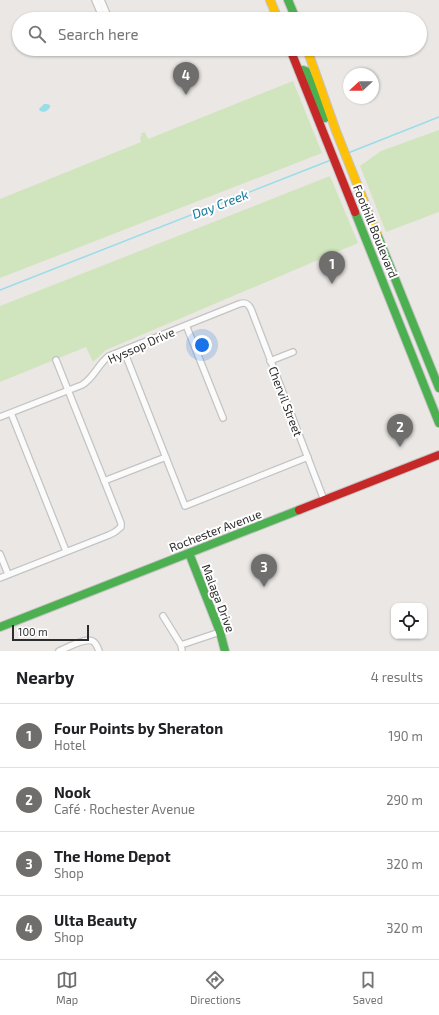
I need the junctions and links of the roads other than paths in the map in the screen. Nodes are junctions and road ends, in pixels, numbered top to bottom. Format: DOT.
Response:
graph roads {
  1 [pos="95,0"];
  2 [pos="101,0"];
  3 [pos="270,0"];
  4 [pos="288,0"];
  5 [pos="100,12"];
  6 [pos="105,12"];
  7 [pos="275,12"];
  8 [pos="293,12"];
  9 [pos="293,56"];
  10 [pos="309,56"];
  11 [pos="299,71"];
  12 [pos="336,131"];
  13 [pos="246,303"];
  14 [pos="186,325"];
  15 [pos="124,351"];
  16 [pos="293,352"];
  17 [pos="56,360"];
  18 [pos="270,361"];
  19 [pos="439,388"];
  20 [pos="68,390"];
  21 [pos="11,413"];
  22 [pos="0,417"];
  23 [pos="222,418"];
  24 [pos="439,422"];
  25 [pos="439,455"];
  26 [pos="166,457"];
  27 [pos="308,457"];
  28 [pos="104,481"];
  29 [pos="324,500"];
  30 [pos="66,551"];
  31 [pos="189,553"];
  32 [pos="0,554"];
  33 [pos="8,574"];
  34 [pos="0,578"];
  35 [pos="163,616"];
  36 [pos="0,627"];
  37 [pos="220,632"];
  38 [pos="181,645"];
  39 [pos="59,651"];
  40 [pos="99,651"];
  41 [pos="182,651"];
  42 [pos="225,651"];
  1 -- 5 [label="street"];
  2 -- 6 [label="street"];
  3 -- 7 [label="main road"];
  4 -- 8 [label="main road"];
  9 -- 11 [label="main road, Foothill Boulevard"];
  10 -- 12 [label="main road, Foothill Boulevard"];
  11 -- 12 [label="main road"];
  11 -- 24 [label="main road, Foothill Boulevard"];
  12 -- 19 [label="main road, Foothill Boulevard"];
  13 -- 14 [label="street, Hyssop Drive"];
  13 -- 18 [label="street, Chervil Street"];
  14 -- 15 [label="street, Hyssop Drive"];
  14 -- 23 [label="street"];
  15 -- 20 [label="street, Hyssop Drive"];
  15 -- 26 [label="street"];
  16 -- 18 [label="street"];
  17 -- 20 [label="street"];
  18 -- 27 [label="street, Chervil Street"];
  20 -- 21 [label="street, Hyssop Drive"];
  20 -- 28 [label="street"];
  21 -- 22 [label="street, Hyssop Drive"];
  21 -- 30 [label="street"];
  25 -- 29 [label="main road, Rochester Avenue"];
  26 -- 27 [label="street"];
  26 -- 28 [label="street"];
  27 -- 29 [label="street, Chervil Street"];
  28 -- 30 [label="street"];
  29 -- 31 [label="main road, Rochester Avenue"];
  30 -- 33 [label="street"];
  31 -- 36 [label="main road, Rochester Avenue"];
  31 -- 37 [label="main road, Malaga Drive"];
  32 -- 33 [label="street"];
  33 -- 34 [label="street"];
  35 -- 38 [label="street"];
  37 -- 38 [label="street"];
  37 -- 42 [label="main road, Malaga Drive"];
  38 -- 41 [label="street"];
  39 -- 40 [label="street"];
}
